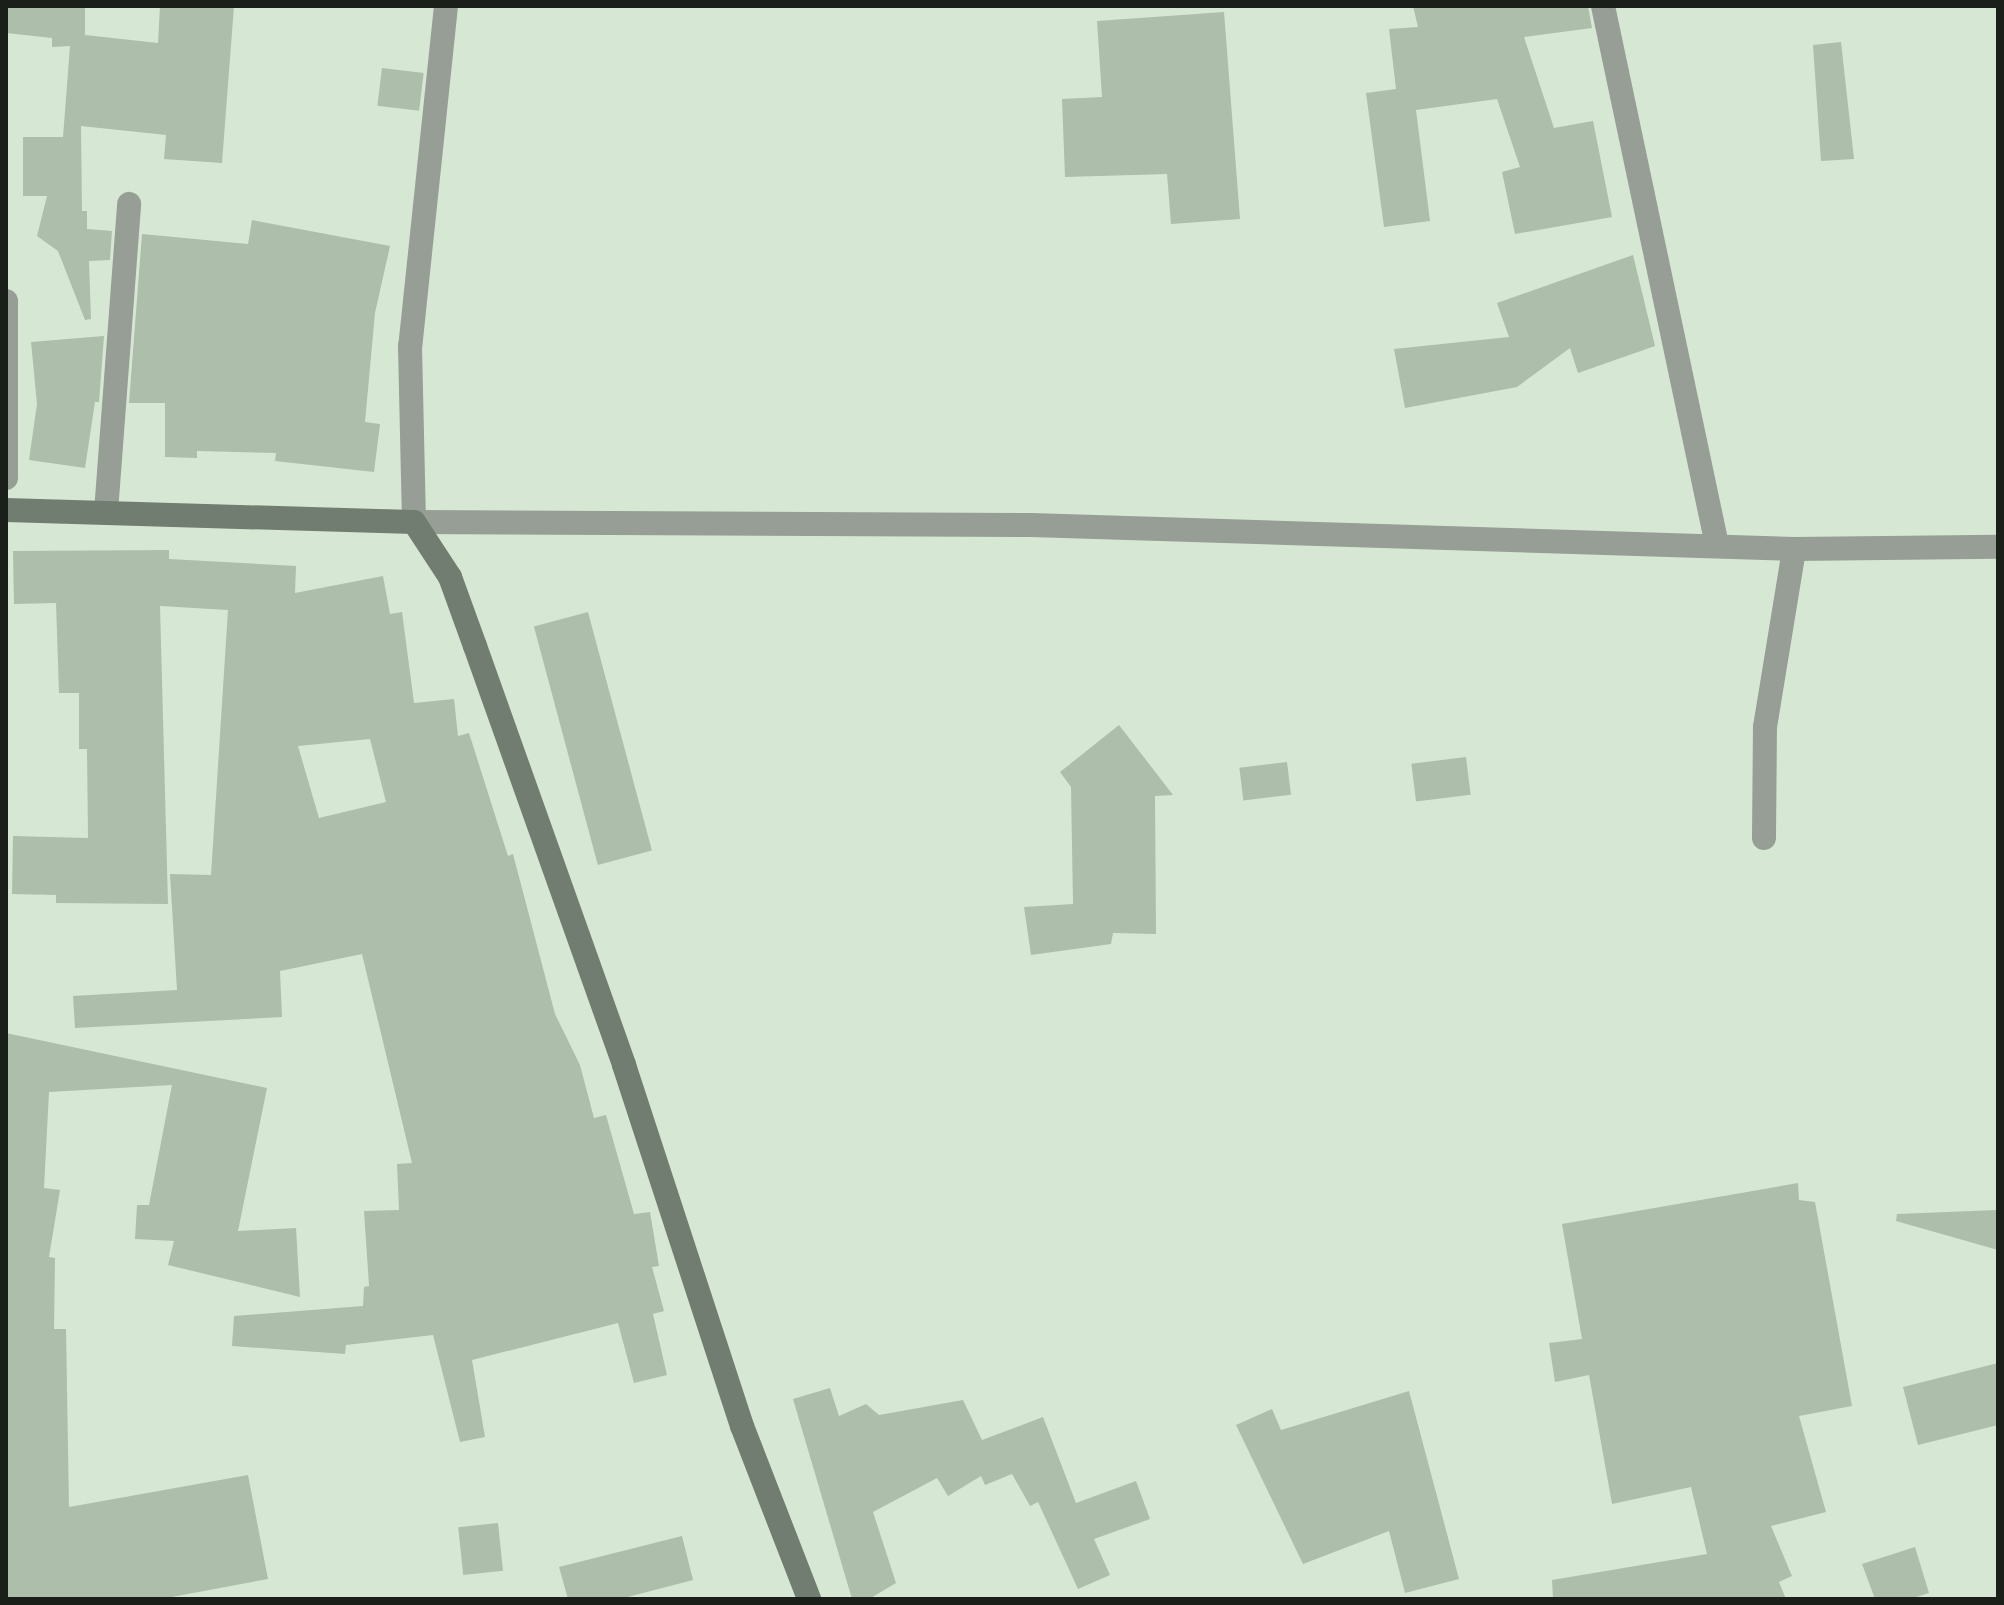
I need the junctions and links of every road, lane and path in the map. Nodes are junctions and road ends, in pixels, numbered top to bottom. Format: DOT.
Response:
graph roads {
  1 [pos="446,6"];
  2 [pos="1603,6"];
  3 [pos="129,204"];
  4 [pos="6,301"];
  5 [pos="6,478"];
  6 [pos="6,510"];
  7 [pos="106,512"];
  8 [pos="414,522"];
  9 [pos="1717,545"];
  10 [pos="1998,547"];
  11 [pos="1794,549"];
  12 [pos="1764,838"];
  13 [pos="809,1599"];
  1 -- 8 [label="street"];
  2 -- 9 [label="street"];
  3 -- 7 [label="street"];
  4 -- 5 [label="street"];
  6 -- 7 [label="street"];
  7 -- 8 [label="street"];
  8 -- 9 [label="street"];
  8 -- 13 [label="street"];
  9 -- 11 [label="street"];
  10 -- 11 [label="street"];
  11 -- 12 [label="street"];
}
